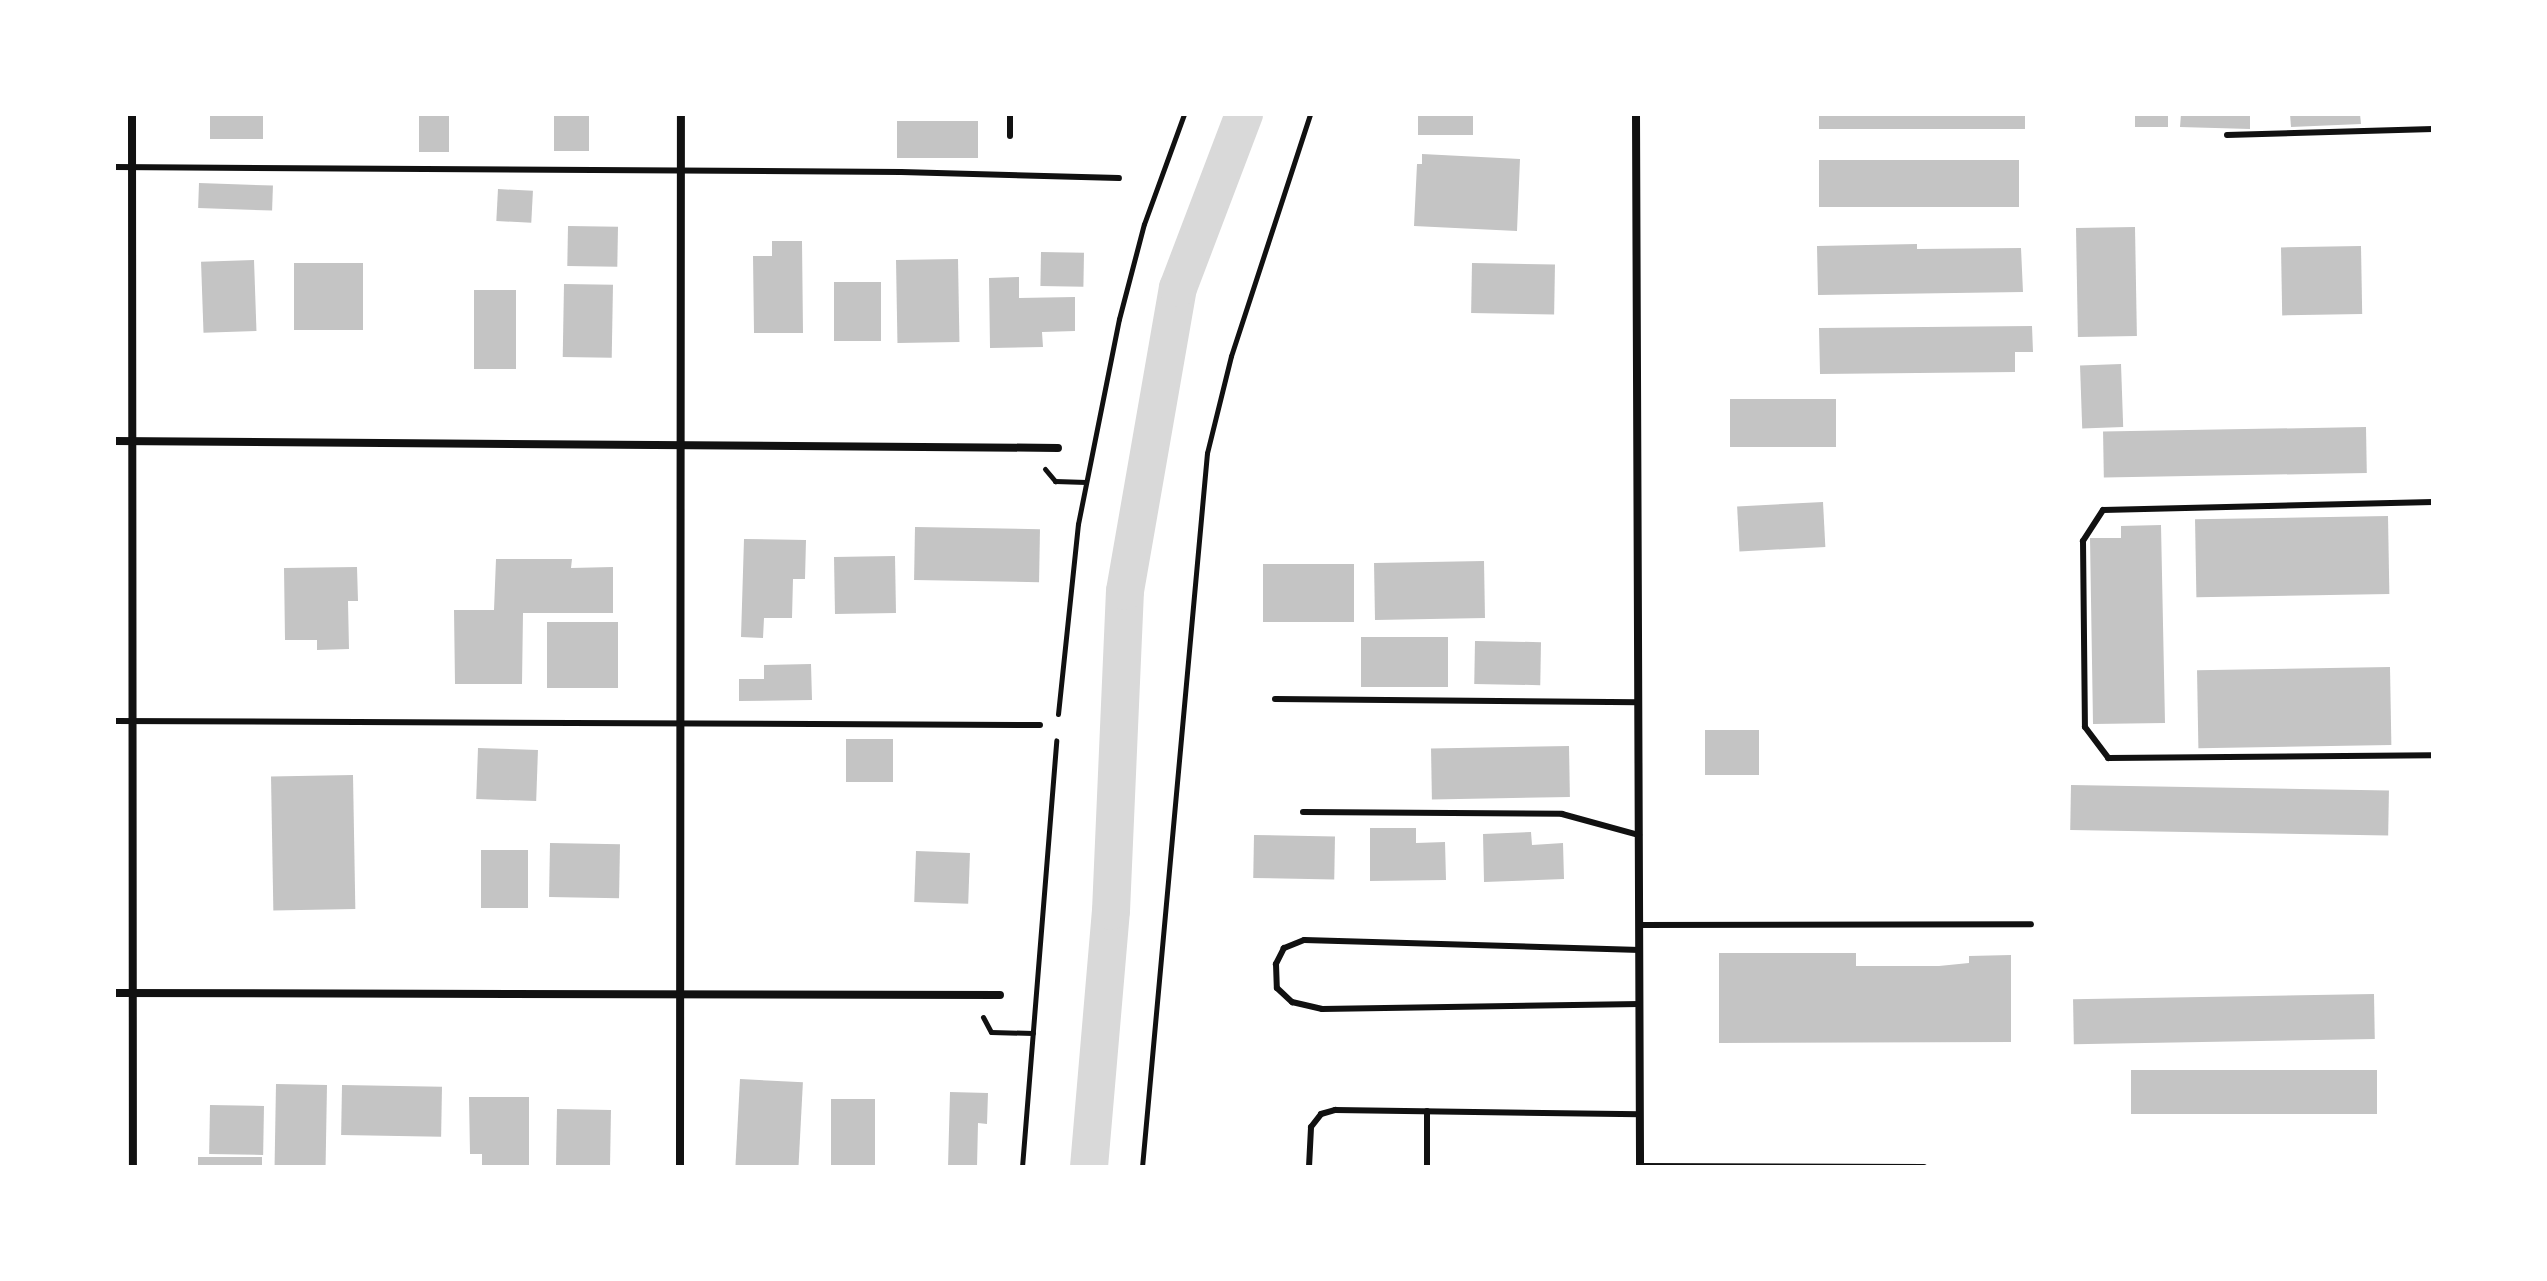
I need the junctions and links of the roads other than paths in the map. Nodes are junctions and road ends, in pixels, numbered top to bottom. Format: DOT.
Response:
graph roads {
  1 [pos="132,114"];
  2 [pos="681,114"];
  3 [pos="1010,114"];
  4 [pos="1636,114"];
  5 [pos="2433,129"];
  6 [pos="2227,135"];
  7 [pos="1010,136"];
  8 [pos="114,167"];
  9 [pos="132,167"];
  10 [pos="681,171"];
  11 [pos="1119,178"];
  12 [pos="114,441"];
  13 [pos="132,442"];
  14 [pos="680,442"];
  15 [pos="1058,448"];
  16 [pos="2433,502"];
  17 [pos="1275,699"];
  18 [pos="1638,702"];
  19 [pos="114,721"];
  20 [pos="133,721"];
  21 [pos="680,723"];
  22 [pos="1040,725"];
  23 [pos="2433,755"];
  24 [pos="1303,812"];
  25 [pos="1639,835"];
  26 [pos="2031,924"];
  27 [pos="1639,925"];
  28 [pos="1640,950"];
  29 [pos="114,993"];
  30 [pos="133,993"];
  31 [pos="680,994"];
  32 [pos="1000,995"];
  33 [pos="1640,1004"];
  34 [pos="1427,1111"];
  35 [pos="1640,1114"];
  36 [pos="133,1167"];
  37 [pos="680,1167"];
  38 [pos="1309,1167"];
  39 [pos="1427,1167"];
  40 [pos="1640,1167"];
  41 [pos="1924,1167"];
  1 -- 9 [label="street"];
  2 -- 10 [label="street"];
  3 -- 7 [label="lane"];
  4 -- 18 [label="street"];
  5 -- 6 [label="lane"];
  8 -- 9 [label="lane"];
  9 -- 10 [label="lane"];
  9 -- 13 [label="street"];
  10 -- 11 [label="lane"];
  10 -- 14 [label="street"];
  12 -- 13 [label="street"];
  13 -- 14 [label="street"];
  13 -- 20 [label="street"];
  14 -- 15 [label="street"];
  14 -- 21 [label="street"];
  16 -- 23 [label="lane"];
  17 -- 18 [label="lane"];
  18 -- 25 [label="street"];
  19 -- 20 [label="lane"];
  20 -- 21 [label="lane"];
  20 -- 30 [label="street"];
  21 -- 22 [label="lane"];
  21 -- 31 [label="street"];
  24 -- 25 [label="lane"];
  25 -- 27 [label="street"];
  26 -- 27 [label="lane"];
  27 -- 28 [label="street"];
  28 -- 33 [label="street"];
  28 -- 33 [label="lane"];
  29 -- 30 [label="street"];
  30 -- 31 [label="street"];
  30 -- 36 [label="street"];
  31 -- 32 [label="street"];
  31 -- 37 [label="street"];
  33 -- 35 [label="street"];
  34 -- 35 [label="lane"];
  34 -- 38 [label="lane"];
  34 -- 39 [label="lane"];
  35 -- 40 [label="street"];
  40 -- 41 [label="lane"];
}
